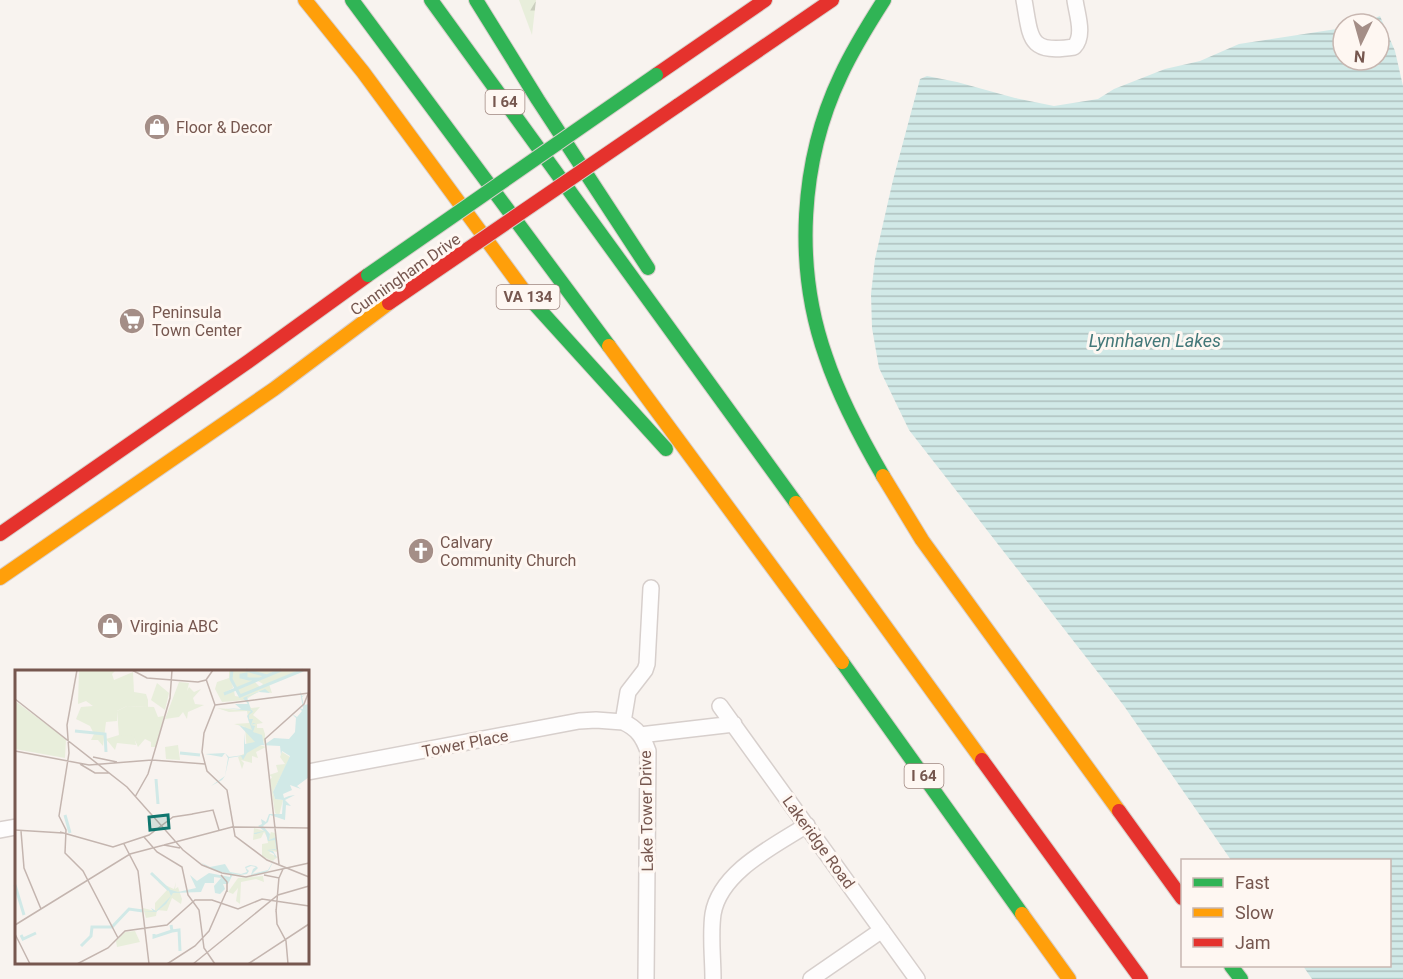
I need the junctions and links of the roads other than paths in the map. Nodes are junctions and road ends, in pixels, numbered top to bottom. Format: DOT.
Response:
graph roads {
  1 [pos="305,0"];
  2 [pos="310,0"];
  3 [pos="352,0"];
  4 [pos="431,0"];
  5 [pos="476,0"];
  6 [pos="765,0"];
  7 [pos="832,0"];
  8 [pos="884,0"];
  9 [pos="1024,0"];
  10 [pos="1075,0"];
  11 [pos="363,72"];
  12 [pos="654,278"];
  13 [pos="700,347"];
  14 [pos="0,534"];
  15 [pos="778,573"];
  16 [pos="848,574"];
  17 [pos="0,578"];
  18 [pos="651,588"];
  19 [pos="720,706"];
  20 [pos="623,722"];
  21 [pos="734,724"];
  22 [pos="640,735"];
  23 [pos="309,772"];
  24 [pos="807,825"];
  25 [pos="15,827"];
  26 [pos="0,830"];
  27 [pos="1181,897"];
  28 [pos="882,930"];
  29 [pos="1232,967"];
  30 [pos="646,979"];
  31 [pos="713,979"];
  32 [pos="811,979"];
  33 [pos="917,979"];
  34 [pos="1070,979"];
  35 [pos="1141,979"];
  36 [pos="1241,979"];
  1 -- 11 [label="main road, VA 134"];
  2 -- 11 [label="main road"];
  3 -- 15 [label="main road, I 64"];
  4 -- 16 [label="main road, I 64"];
  5 -- 12 [label="main road"];
  6 -- 14 [label="main road, Cunningham Drive, bridge"];
  7 -- 17 [label="main road, Cunningham Drive, bridge"];
  8 -- 27 [label="main road"];
  9 -- 10 [label="street"];
  11 -- 15 [label="main road, VA 134"];
  13 -- 16 [label="main road"];
  15 -- 34 [label="main road, I 64"];
  16 -- 35 [label="main road, I 64"];
  18 -- 20 [label="street"];
  19 -- 21 [label="street, Lakeridge Road"];
  20 -- 22 [label="street, Lake Tower Drive"];
  20 -- 23 [label="street, Tower Place"];
  21 -- 22 [label="street"];
  21 -- 24 [label="street, Lakeridge Road"];
  22 -- 30 [label="street, Lake Tower Drive"];
  24 -- 28 [label="street, Lakeridge Road"];
  24 -- 31 [label="street"];
  25 -- 26 [label="street"];
  28 -- 32 [label="street"];
  28 -- 33 [label="street, Lakeridge Road"];
  29 -- 36 [label="main road"];
}
